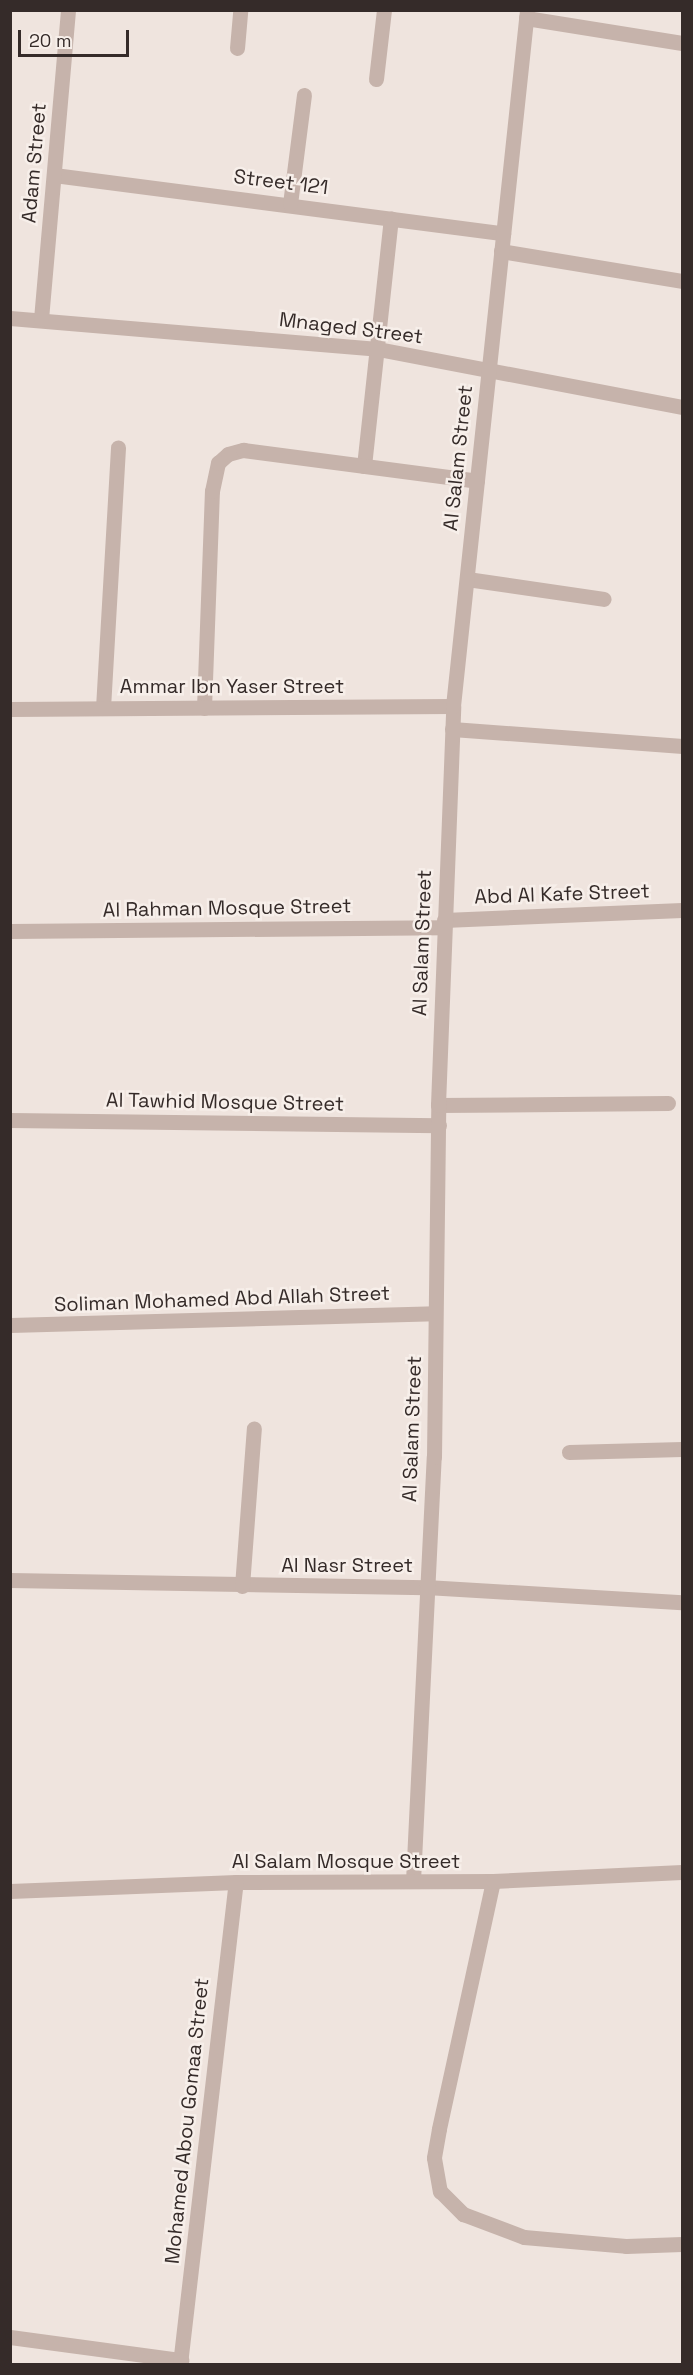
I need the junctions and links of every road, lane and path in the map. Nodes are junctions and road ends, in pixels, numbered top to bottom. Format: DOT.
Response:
graph roads {
  1 [pos="68,10"];
  2 [pos="240,10"];
  3 [pos="384,10"];
  4 [pos="526,14"];
  5 [pos="682,44"];
  6 [pos="237,48"];
  7 [pos="376,79"];
  8 [pos="303,95"];
  9 [pos="54,175"];
  10 [pos="290,204"];
  11 [pos="391,218"];
  12 [pos="503,233"];
  13 [pos="501,251"];
  14 [pos="682,281"];
  15 [pos="10,318"];
  16 [pos="41,319"];
  17 [pos="378,349"];
  18 [pos="488,369"];
  19 [pos="682,407"];
  20 [pos="118,447"];
  21 [pos="364,466"];
  22 [pos="477,481"];
  23 [pos="467,579"];
  24 [pos="604,599"];
  25 [pos="453,706"];
  26 [pos="103,708"];
  27 [pos="204,708"];
  28 [pos="10,709"];
  29 [pos="452,729"];
  30 [pos="682,746"];
  31 [pos="682,910"];
  32 [pos="444,924"];
  33 [pos="10,931"];
  34 [pos="668,1103"];
  35 [pos="438,1106"];
  36 [pos="10,1120"];
  37 [pos="439,1125"];
  38 [pos="435,1313"];
  39 [pos="10,1324"];
  40 [pos="254,1428"];
  41 [pos="682,1449"];
  42 [pos="569,1452"];
  43 [pos="10,1580"];
  44 [pos="242,1586"];
  45 [pos="426,1587"];
  46 [pos="682,1602"];
  47 [pos="682,1872"];
  48 [pos="413,1881"];
  49 [pos="493,1881"];
  50 [pos="236,1882"];
  51 [pos="10,1891"];
  52 [pos="682,2244"];
  53 [pos="10,2337"];
  54 [pos="181,2362"];
  1 -- 9 [label="street, Adam Street"];
  2 -- 6 [label="street"];
  3 -- 7 [label="street"];
  4 -- 5 [label="street"];
  4 -- 12 [label="street, Al Salam Street"];
  8 -- 10 [label="street"];
  9 -- 10 [label="street, Street 121"];
  9 -- 16 [label="street, Adam Street"];
  10 -- 11 [label="street, Street 121"];
  11 -- 12 [label="street, Street 121"];
  11 -- 17 [label="street"];
  12 -- 13 [label="street, Al Salam Street"];
  13 -- 14 [label="street"];
  13 -- 18 [label="street, Al Salam Street"];
  15 -- 16 [label="street, Mnaged Street"];
  16 -- 17 [label="street, Mnaged Street"];
  17 -- 18 [label="street, Mnaged Street"];
  17 -- 21 [label="street"];
  18 -- 19 [label="street, Mnaged Street"];
  18 -- 22 [label="street, Al Salam Street"];
  20 -- 26 [label="street"];
  21 -- 22 [label="street"];
  21 -- 27 [label="street"];
  22 -- 23 [label="street, Al Salam Street"];
  23 -- 24 [label="street"];
  23 -- 25 [label="street, Al Salam Street"];
  25 -- 27 [label="street, Ammar Ibn Yaser Street"];
  25 -- 29 [label="street, Al Salam Street"];
  26 -- 27 [label="street, Ammar Ibn Yaser Street"];
  26 -- 28 [label="street, Ammar Ibn Yaser Street"];
  29 -- 30 [label="street"];
  29 -- 32 [label="street, Al Salam Street"];
  31 -- 32 [label="street, Abd Al Kafe Street"];
  32 -- 33 [label="street, Al Rahman Mosque Street"];
  32 -- 35 [label="street, Al Salam Street"];
  34 -- 35 [label="street"];
  35 -- 37 [label="street, Al Salam Street"];
  36 -- 37 [label="street, Al Tawhid Mosque Street"];
  37 -- 38 [label="street, Al Salam Street"];
  38 -- 39 [label="street, Soliman Mohamed Abd Allah Street"];
  38 -- 45 [label="street, Al Salam Street"];
  40 -- 44 [label="street"];
  41 -- 42 [label="street"];
  43 -- 44 [label="street, Al Nasr Street"];
  44 -- 45 [label="street, Al Nasr Street"];
  45 -- 46 [label="street, Al Nasr Street"];
  45 -- 48 [label="street, Al Salam Street"];
  47 -- 49 [label="street, Al Salam Mosque Street"];
  48 -- 49 [label="street, Al Salam Mosque Street"];
  48 -- 50 [label="street, Al Salam Mosque Street"];
  49 -- 52 [label="street"];
  50 -- 51 [label="street, Al Salam Mosque Street"];
  50 -- 54 [label="street, Mohamed Abou Gomaa Street"];
  53 -- 54 [label="street"];
}
